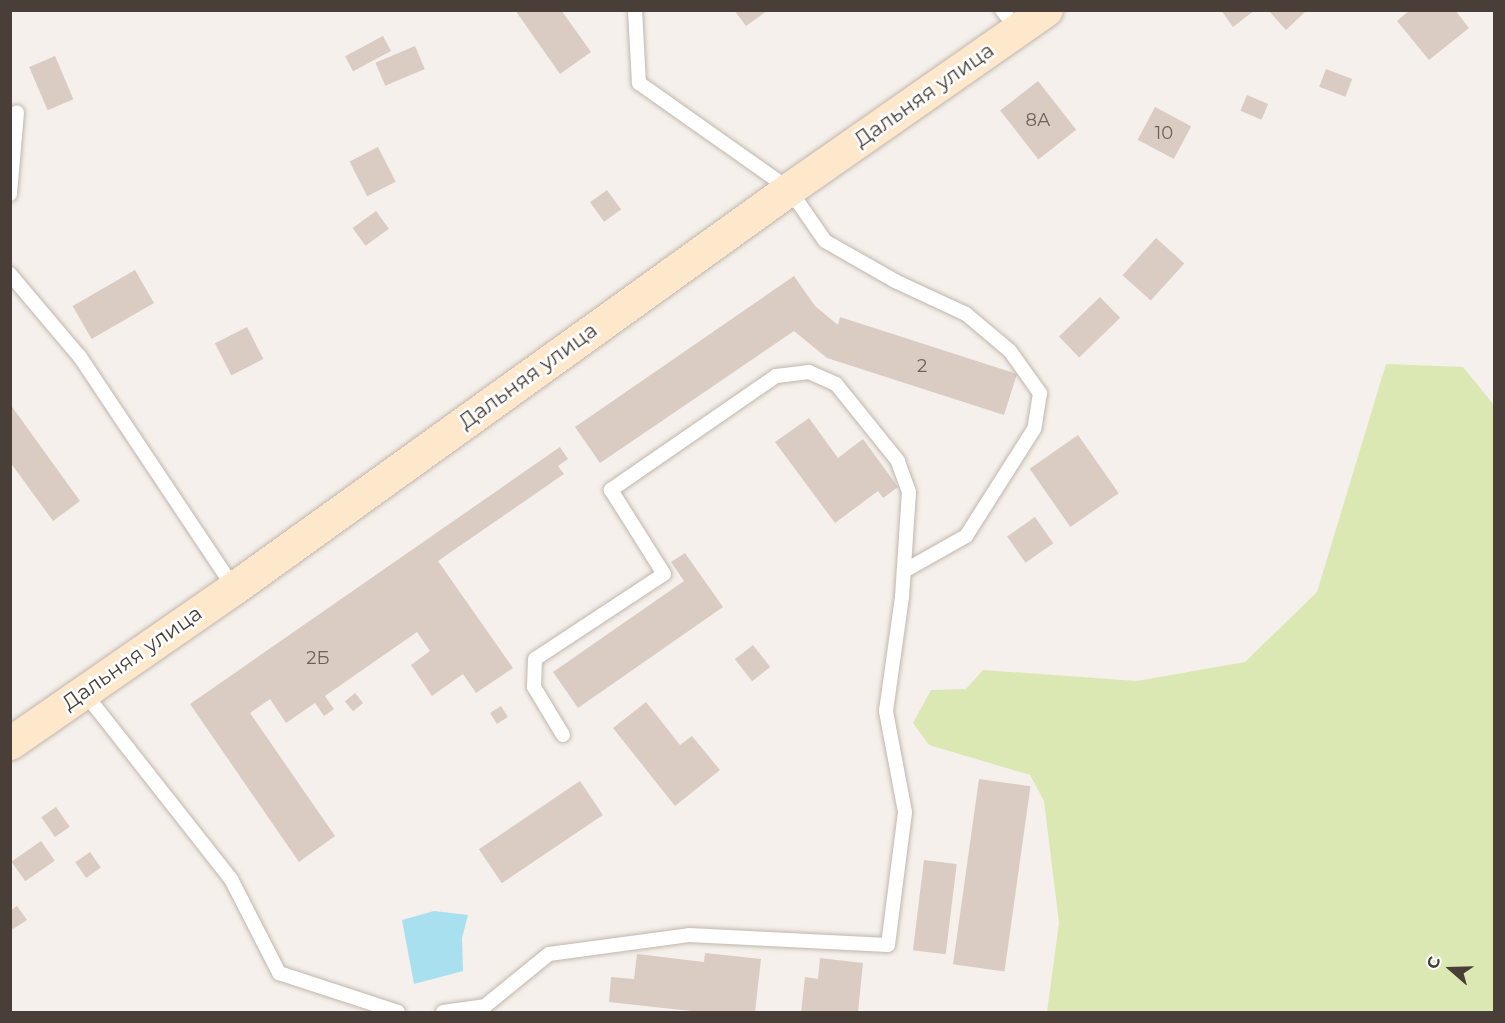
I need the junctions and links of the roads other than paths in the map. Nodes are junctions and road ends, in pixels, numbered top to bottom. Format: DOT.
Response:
graph roads {
  1 [pos="635,10"];
  2 [pos="1046,10"];
  3 [pos="1010,20"];
  4 [pos="17,112"];
  5 [pos="789,189"];
  6 [pos="10,194"];
  7 [pos="10,274"];
  8 [pos="904,571"];
  9 [pos="234,588"];
  10 [pos="83,691"];
  11 [pos="563,735"];
  12 [pos="10,743"];
  13 [pos="398,1012"];
  14 [pos="443,1012"];
  1 -- 5 [label="lane"];
  2 -- 3 [label="main road, Дальняя улица"];
  3 -- 5 [label="main road, Дальняя улица"];
  4 -- 6 [label="lane"];
  5 -- 8 [label="lane"];
  5 -- 9 [label="main road, Дальняя улица"];
  7 -- 9 [label="lane"];
  8 -- 11 [label="lane"];
  8 -- 14 [label="lane"];
  9 -- 10 [label="main road, Дальняя улица"];
  10 -- 12 [label="main road, Дальняя улица"];
  10 -- 13 [label="lane"];
}
